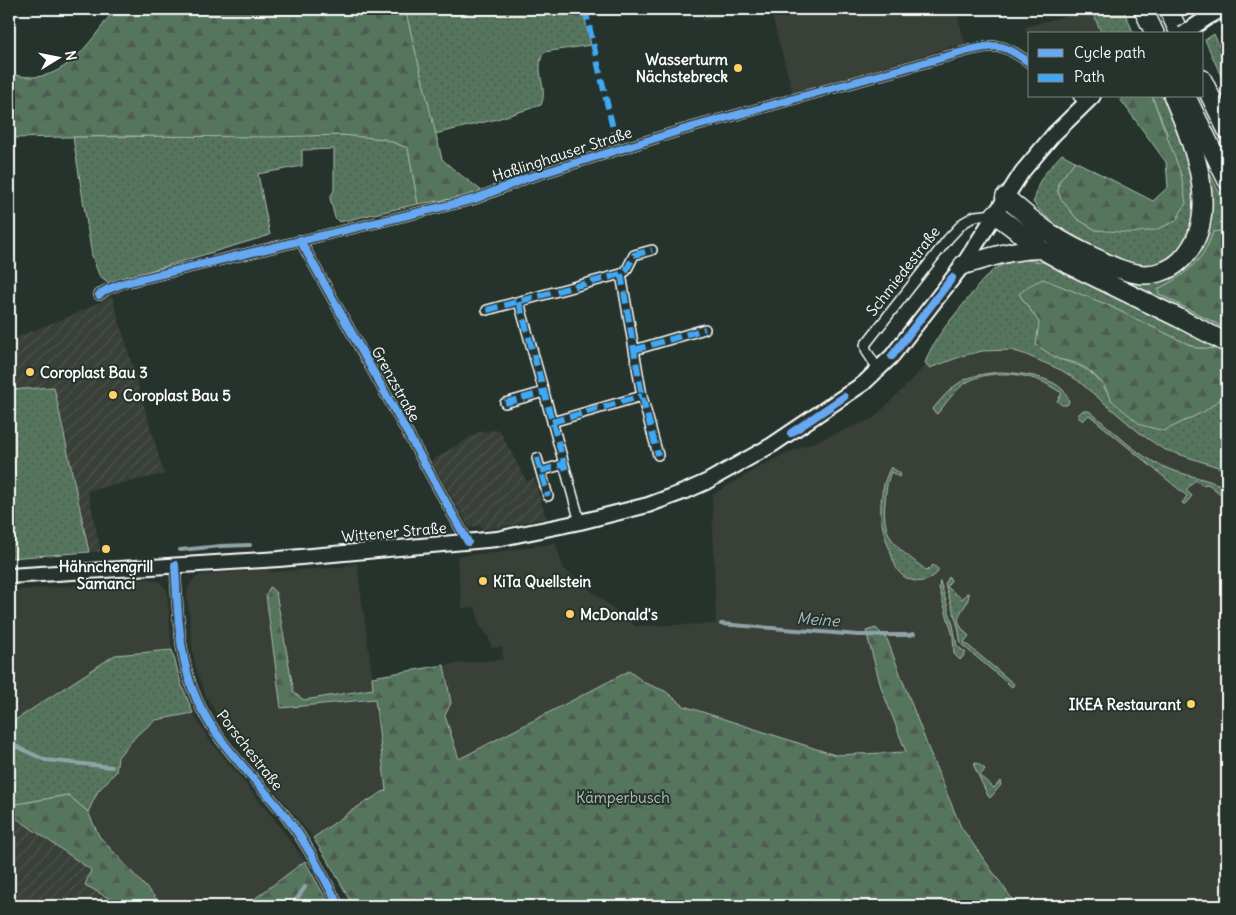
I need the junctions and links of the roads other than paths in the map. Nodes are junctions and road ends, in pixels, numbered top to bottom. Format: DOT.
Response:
graph roads {
  1 [pos="1168,9"];
  2 [pos="1178,9"];
  3 [pos="1223,9"];
  4 [pos="1182,32"];
  5 [pos="1183,32"];
  6 [pos="1186,32"];
  7 [pos="1028,62"];
  8 [pos="1204,83"];
  9 [pos="1175,98"];
  10 [pos="1187,98"];
  11 [pos="1085,99"];
  12 [pos="1227,130"];
  13 [pos="1227,180"];
  14 [pos="1005,197"];
  15 [pos="994,214"];
  16 [pos="300,240"];
  17 [pos="1041,249"];
  18 [pos="652,250"];
  19 [pos="963,265"];
  20 [pos="621,274"];
  21 [pos="99,295"];
  22 [pos="519,302"];
  23 [pos="486,310"];
  24 [pos="705,329"];
  25 [pos="1227,343"];
  26 [pos="634,350"];
  27 [pos="878,369"];
  28 [pos="544,392"];
  29 [pos="642,396"];
  30 [pos="505,403"];
  31 [pos="552,422"];
  32 [pos="658,456"];
  33 [pos="538,458"];
  34 [pos="564,464"];
  35 [pos="541,471"];
  36 [pos="548,496"];
  37 [pos="580,522"];
  38 [pos="468,542"];
  39 [pos="175,565"];
  40 [pos="9,576"];
  41 [pos="339,906"];
  1 -- 4 [label="highway"];
  2 -- 5 [label="highway"];
  3 -- 6 [label="main road, bridge"];
  7 -- 16 [label="street, Haßlinghauser Straße"];
  8 -- 12 [label="highway"];
  9 -- 14 [label="highway"];
  10 -- 13 [label="highway"];
  11 -- 14 [label="main road"];
  14 -- 15 [label="main road"];
  15 -- 17 [label="highway"];
  15 -- 19 [label="main road"];
  15 -- 27 [label="street, Schmiedestraße"];
  16 -- 21 [label="street, Haßlinghauser Straße"];
  16 -- 38 [label="street, Grenzstraße"];
  17 -- 19 [label="highway"];
  17 -- 25 [label="highway"];
  18 -- 20 [label="street"];
  19 -- 27 [label="main road"];
  20 -- 22 [label="street"];
  20 -- 26 [label="street"];
  22 -- 23 [label="street"];
  22 -- 28 [label="street"];
  24 -- 26 [label="street"];
  26 -- 29 [label="street"];
  27 -- 37 [label="main road, Wittener Straße"];
  28 -- 30 [label="street"];
  28 -- 31 [label="street"];
  29 -- 31 [label="street"];
  29 -- 32 [label="street"];
  31 -- 34 [label="street"];
  33 -- 35 [label="street"];
  34 -- 35 [label="street"];
  34 -- 37 [label="street"];
  35 -- 36 [label="street"];
  37 -- 38 [label="main road, Wittener Straße"];
  38 -- 39 [label="main road, Wittener Straße"];
  39 -- 40 [label="main road, Wittener Straße"];
  39 -- 41 [label="street, Porschestraße"];
}
